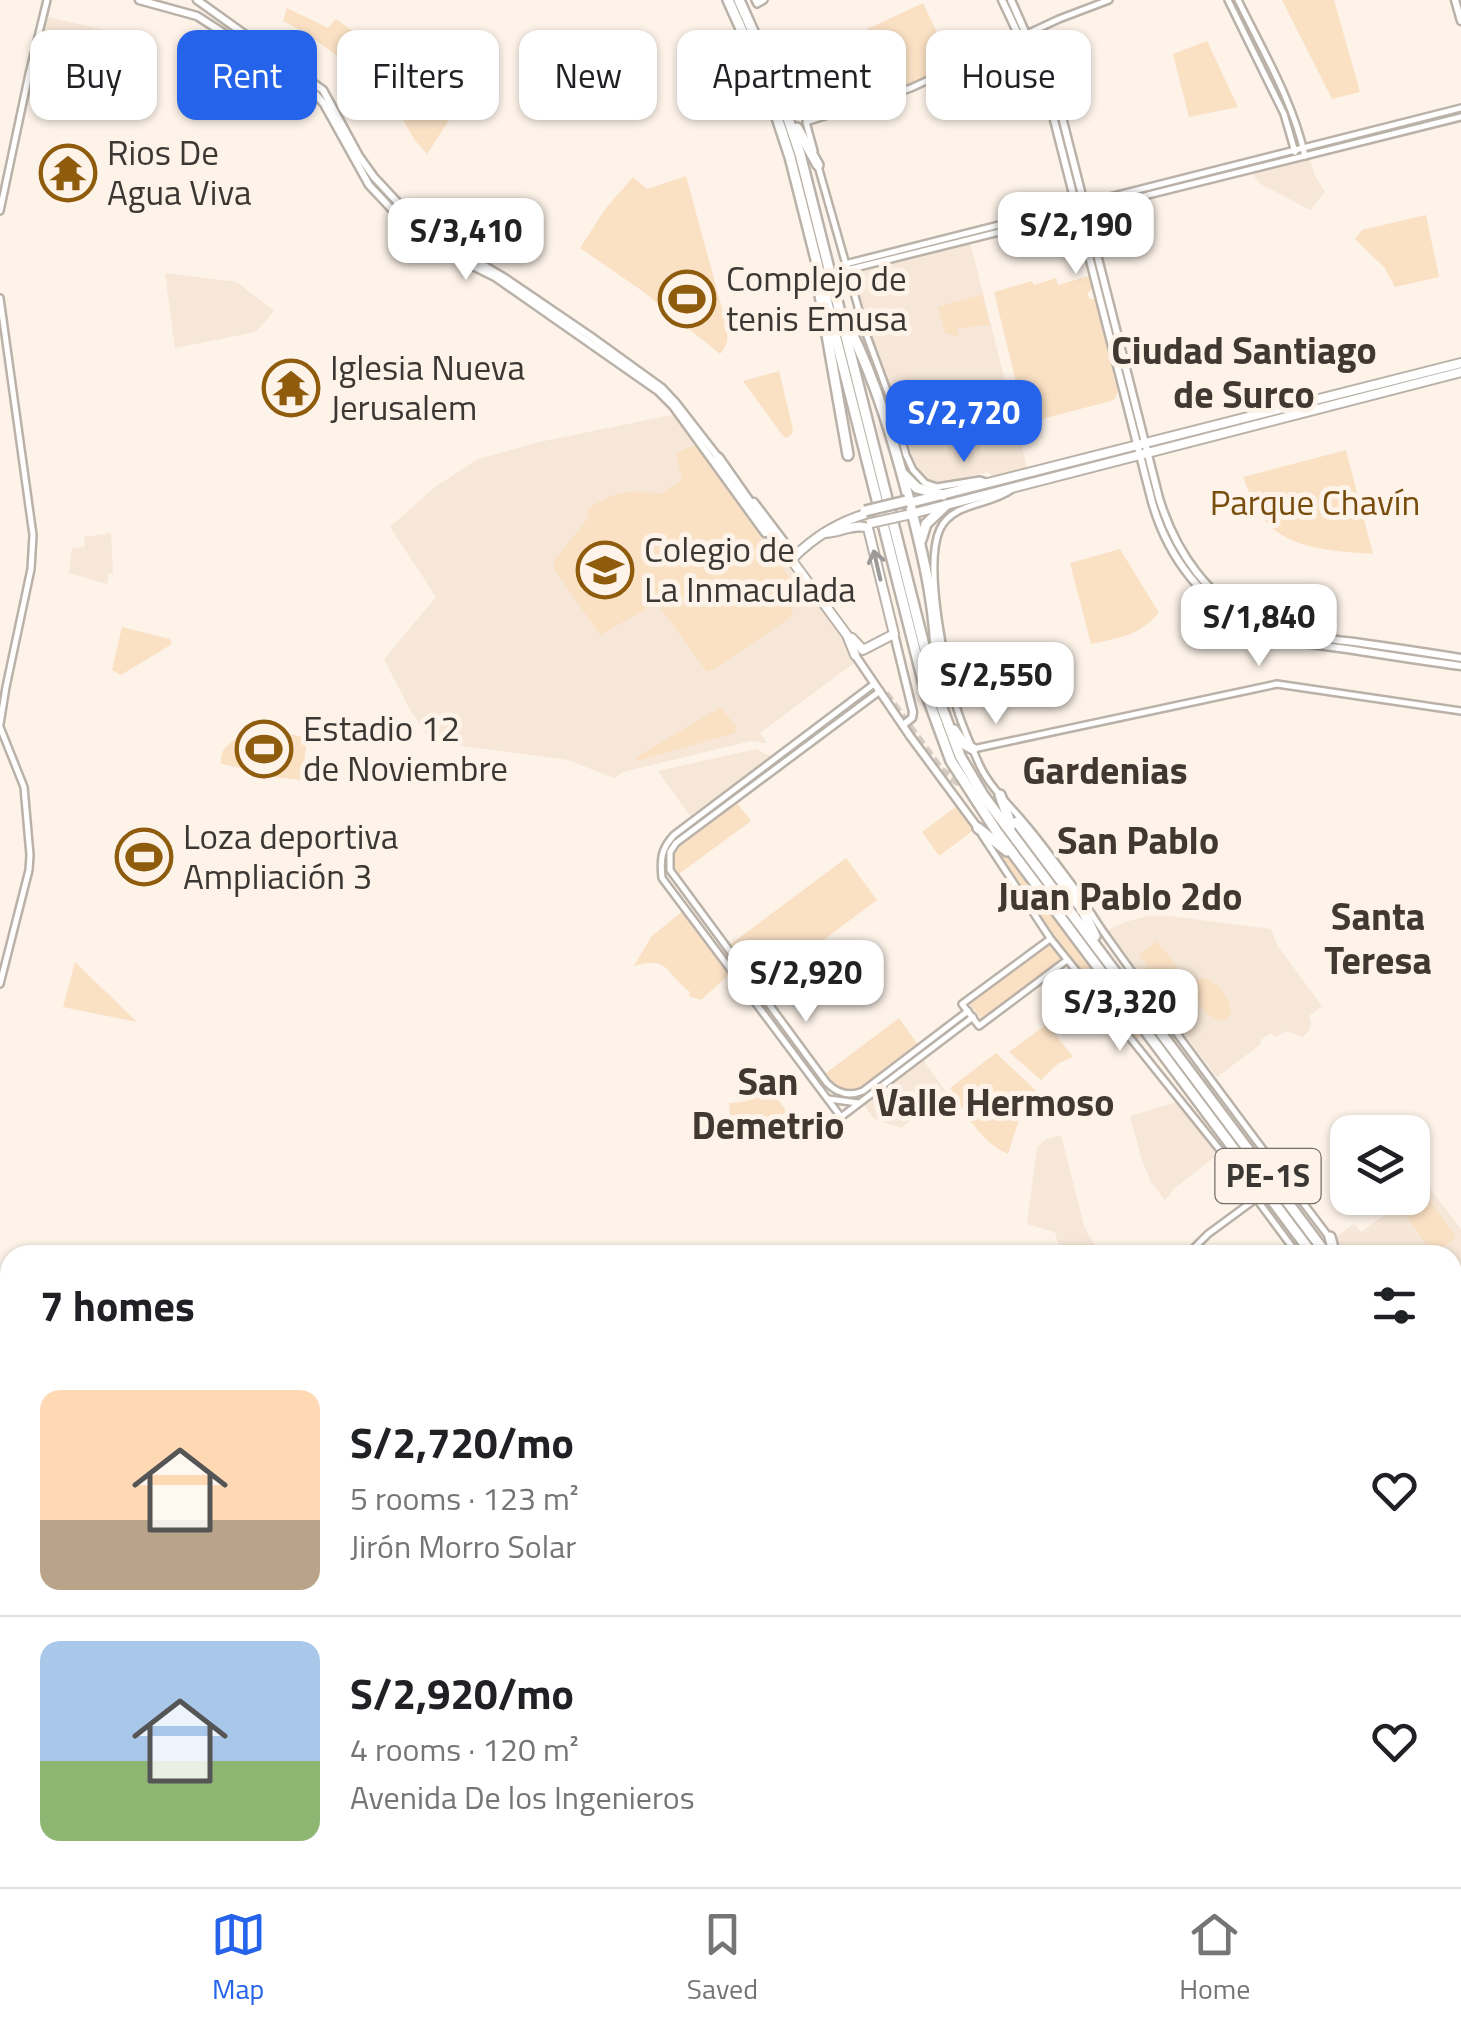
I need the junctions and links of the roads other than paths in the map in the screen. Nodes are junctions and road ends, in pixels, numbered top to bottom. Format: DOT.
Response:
graph roads {
  1 [pos="47,0"];
  2 [pos="139,0"];
  3 [pos="196,0"];
  4 [pos="728,0"];
  5 [pos="739,0"];
  6 [pos="764,0"];
  7 [pos="1002,0"];
  8 [pos="1011,0"];
  9 [pos="1109,0"];
  10 [pos="1228,0"];
  11 [pos="1238,0"];
  12 [pos="1455,0"];
  13 [pos="756,2"];
  14 [pos="1461,21"];
  15 [pos="752,30"];
  16 [pos="1020,30"];
  17 [pos="1021,30"];
  18 [pos="1036,30"];
  19 [pos="926,81"];
  20 [pos="1461,108"];
  21 [pos="1461,117"];
  22 [pos="789,120"];
  23 [pos="793,120"];
  24 [pos="1063,120"];
  25 [pos="1303,148"];
  26 [pos="1295,150"];
  27 [pos="1305,156"];
  28 [pos="1297,158"];
  29 [pos="818,164"];
  30 [pos="1081,208"];
  31 [pos="0,211"];
  32 [pos="814,248"];
  33 [pos="846,267"];
  34 [pos="0,298"];
  35 [pos="838,302"];
  36 [pos="1461,364"];
  37 [pos="1461,372"];
  38 [pos="902,441"];
  39 [pos="1143,450"];
  40 [pos="848,455"];
  41 [pos="897,457"];
  42 [pos="718,458"];
  43 [pos="902,471"];
  44 [pos="990,484"];
  45 [pos="1014,488"];
  46 [pos="945,500"];
  47 [pos="908,506"];
  48 [pos="865,517"];
  49 [pos="824,534"];
  50 [pos="921,542"];
  51 [pos="782,548"];
  52 [pos="794,559"];
  53 [pos="894,634"];
  54 [pos="848,636"];
  55 [pos="855,655"];
  56 [pos="1461,658"];
  57 [pos="1461,666"];
  58 [pos="875,683"];
  59 [pos="3,684"];
  60 [pos="935,689"];
  61 [pos="866,690"];
  62 [pos="880,692"];
  63 [pos="872,698"];
  64 [pos="1461,710"];
  65 [pos="946,719"];
  66 [pos="903,725"];
  67 [pos="0,726"];
  68 [pos="973,749"];
  69 [pos="1000,795"];
  70 [pos="1017,822"];
  71 [pos="978,828"];
  72 [pos="1020,854"];
  73 [pos="1050,938"];
  74 [pos="1098,948"];
  75 [pos="1067,960"];
  76 [pos="0,984"];
  77 [pos="968,1011"];
  78 [pos="973,1018"];
  79 [pos="826,1098"];
  80 [pos="859,1103"];
  81 [pos="1256,1198"];
  82 [pos="1330,1237"];
  83 [pos="1197,1245"];
  84 [pos="1291,1245"];
  85 [pos="1306,1245"];
  86 [pos="1323,1245"];
  87 [pos="1330,1245"];
  88 [pos="1336,1245"];
  1 -- 31 [label="street"];
  2 -- 52 [label="main road"];
  3 -- 42 [label="main road"];
  4 -- 32 [label="highway, PE-1S"];
  5 -- 15 [label="highway, PE-1S"];
  6 -- 13 [label="street"];
  7 -- 16 [label="main road"];
  8 -- 17 [label="main road"];
  9 -- 18 [label="street"];
  10 -- 26 [label="street"];
  11 -- 25 [label="street"];
  12 -- 14 [label="main road"];
  19 -- 29 [label="street"];
  20 -- 25 [label="street"];
  21 -- 27 [label="street"];
  22 -- 35 [label="highway, PE-1S"];
  23 -- 29 [label="highway"];
  24 -- 30 [label="main road"];
  25 -- 26 [label="street"];
  25 -- 27 [label="street"];
  26 -- 28 [label="street"];
  26 -- 30 [label="street"];
  27 -- 28 [label="street"];
  28 -- 30 [label="street"];
  29 -- 33 [label="street"];
  30 -- 33 [label="street"];
  30 -- 39 [label="main road"];
  32 -- 40 [label="highway"];
  32 -- 72 [label="highway, PE-1S"];
  33 -- 35 [label="highway"];
  33 -- 38 [label="street"];
  34 -- 59 [label="street"];
  35 -- 41 [label="highway"];
  35 -- 60 [label="highway, PE-1S"];
  36 -- 39 [label="main road"];
  37 -- 39 [label="main road"];
  38 -- 41 [label="highway"];
  38 -- 44 [label="street"];
  39 -- 44 [label="main road"];
  39 -- 45 [label="main road"];
  39 -- 56 [label="main road"];
  39 -- 57 [label="main road"];
  41 -- 43 [label="highway"];
  42 -- 51 [label="highway"];
  42 -- 52 [label="main road"];
  43 -- 46 [label="highway"];
  43 -- 47 [label="highway"];
  44 -- 46 [label="main road"];
  45 -- 46 [label="main road"];
  45 -- 68 [label="street"];
  46 -- 47 [label="main road"];
  46 -- 50 [label="highway"];
  47 -- 48 [label="highway, bridge"];
  47 -- 50 [label="highway"];
  48 -- 49 [label="main road"];
  48 -- 49 [label="main road"];
  53 -- 48 [label="main road, one-way"];
  49 -- 52 [label="main road"];
  50 -- 60 [label="highway"];
  52 -- 54 [label="main road"];
  53 -- 54 [label="main road"];
  53 -- 66 [label="main road"];
  54 -- 55 [label="main road"];
  55 -- 58 [label="main road"];
  58 -- 61 [label="street"];
  58 -- 62 [label="main road"];
  59 -- 67 [label="street"];
  60 -- 65 [label="highway, PE-1S"];
  61 -- 63 [label="street"];
  61 -- 79 [label="street"];
  62 -- 63 [label="street"];
  62 -- 66 [label="main road"];
  63 -- 77 [label="street"];
  64 -- 68 [label="street"];
  65 -- 68 [label="highway"];
  65 -- 72 [label="highway, PE-1S"];
  66 -- 71 [label="main road"];
  67 -- 76 [label="street"];
  68 -- 69 [label="street"];
  69 -- 72 [label="highway"];
  69 -- 82 [label="street"];
  70 -- 74 [label="highway"];
  71 -- 72 [label="highway"];
  71 -- 73 [label="street"];
  72 -- 74 [label="highway, PE-1S"];
  72 -- 85 [label="highway, PE-1S"];
  73 -- 75 [label="street"];
  73 -- 77 [label="street"];
  74 -- 86 [label="highway, PE-1S"];
  75 -- 78 [label="street"];
  75 -- 81 [label="street"];
  77 -- 78 [label="street"];
  78 -- 80 [label="street"];
  79 -- 80 [label="street"];
  79 -- 80 [label="street"];
  81 -- 83 [label="street"];
  81 -- 84 [label="street"];
  82 -- 87 [label="highway"];
  82 -- 88 [label="street"];
}
